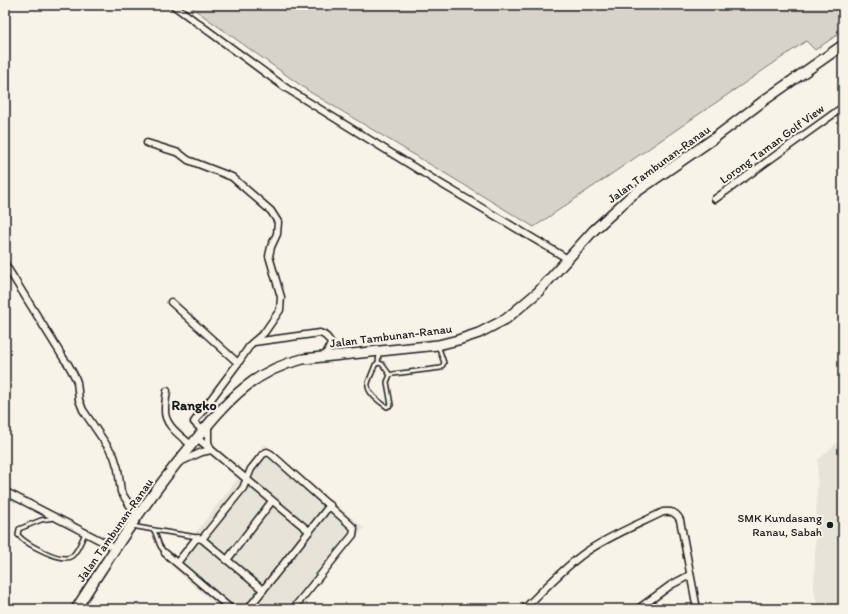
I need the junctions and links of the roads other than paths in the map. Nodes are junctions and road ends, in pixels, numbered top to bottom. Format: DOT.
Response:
graph roads {
  1 [pos="173,5"];
  2 [pos="843,44"];
  3 [pos="843,107"];
  4 [pos="147,143"];
  5 [pos="715,199"];
  6 [pos="568,259"];
  7 [pos="5,264"];
  8 [pos="171,302"];
  9 [pos="254,342"];
  10 [pos="438,345"];
  11 [pos="379,352"];
  12 [pos="325,356"];
  13 [pos="238,363"];
  14 [pos="378,363"];
  15 [pos="390,375"];
  16 [pos="167,391"];
  17 [pos="200,435"];
  18 [pos="211,450"];
  19 [pos="174,467"];
  20 [pos="247,479"];
  21 [pos="6,492"];
  22 [pos="272,501"];
  23 [pos="330,505"];
  24 [pos="137,516"];
  25 [pos="54,518"];
  26 [pos="130,525"];
  27 [pos="154,530"];
  28 [pos="310,531"];
  29 [pos="85,533"];
  30 [pos="202,539"];
  31 [pos="115,548"];
  32 [pos="165,553"];
  33 [pos="227,560"];
  34 [pos="177,563"];
  35 [pos="690,575"];
  36 [pos="263,590"];
  37 [pos="76,609"];
  38 [pos="232,609"];
  39 [pos="248,609"];
  40 [pos="293,609"];
  41 [pos="524,609"];
  42 [pos="638,609"];
  43 [pos="697,609"];
  1 -- 6 [label="street"];
  2 -- 6 [label="main road, Jalan Tambunan-Ranau"];
  3 -- 5 [label="street, Lorong Taman Golf View"];
  4 -- 9 [label="street"];
  6 -- 10 [label="main road, Jalan Tambunan-Ranau"];
  7 -- 24 [label="street"];
  8 -- 13 [label="street"];
  9 -- 12 [label="street"];
  9 -- 13 [label="street"];
  10 -- 11 [label="main road, Jalan Tambunan-Ranau"];
  10 -- 15 [label="lane"];
  11 -- 12 [label="main road, Jalan Tambunan-Ranau"];
  11 -- 14 [label="lane"];
  12 -- 17 [label="main road, Jalan Tambunan-Ranau"];
  13 -- 17 [label="street"];
  14 -- 15 [label="lane"];
  14 -- 15 [label="lane"];
  16 -- 17 [label="street"];
  17 -- 18 [label="street"];
  17 -- 18 [label="street"];
  17 -- 19 [label="main road, Jalan Tambunan-Ranau"];
  18 -- 19 [label="street"];
  18 -- 20 [label="street"];
  19 -- 24 [label="main road, Jalan Tambunan-Ranau"];
  20 -- 22 [label="street"];
  20 -- 23 [label="street"];
  20 -- 30 [label="street"];
  21 -- 25 [label="street"];
  22 -- 28 [label="street"];
  22 -- 33 [label="street"];
  23 -- 28 [label="street"];
  23 -- 40 [label="street"];
  24 -- 26 [label="main road, Jalan Tambunan-Ranau"];
  25 -- 29 [label="street"];
  25 -- 29 [label="lane"];
  26 -- 27 [label="lane"];
  26 -- 31 [label="main road, Jalan Tambunan-Ranau"];
  27 -- 30 [label="lane"];
  27 -- 32 [label="lane"];
  28 -- 36 [label="street"];
  29 -- 31 [label="street"];
  30 -- 33 [label="street"];
  30 -- 34 [label="street"];
  31 -- 37 [label="main road, Jalan Tambunan-Ranau"];
  32 -- 34 [label="street"];
  33 -- 36 [label="street"];
  34 -- 38 [label="street"];
  35 -- 41 [label="street"];
  35 -- 42 [label="street"];
  35 -- 43 [label="street"];
  36 -- 39 [label="street"];
}
